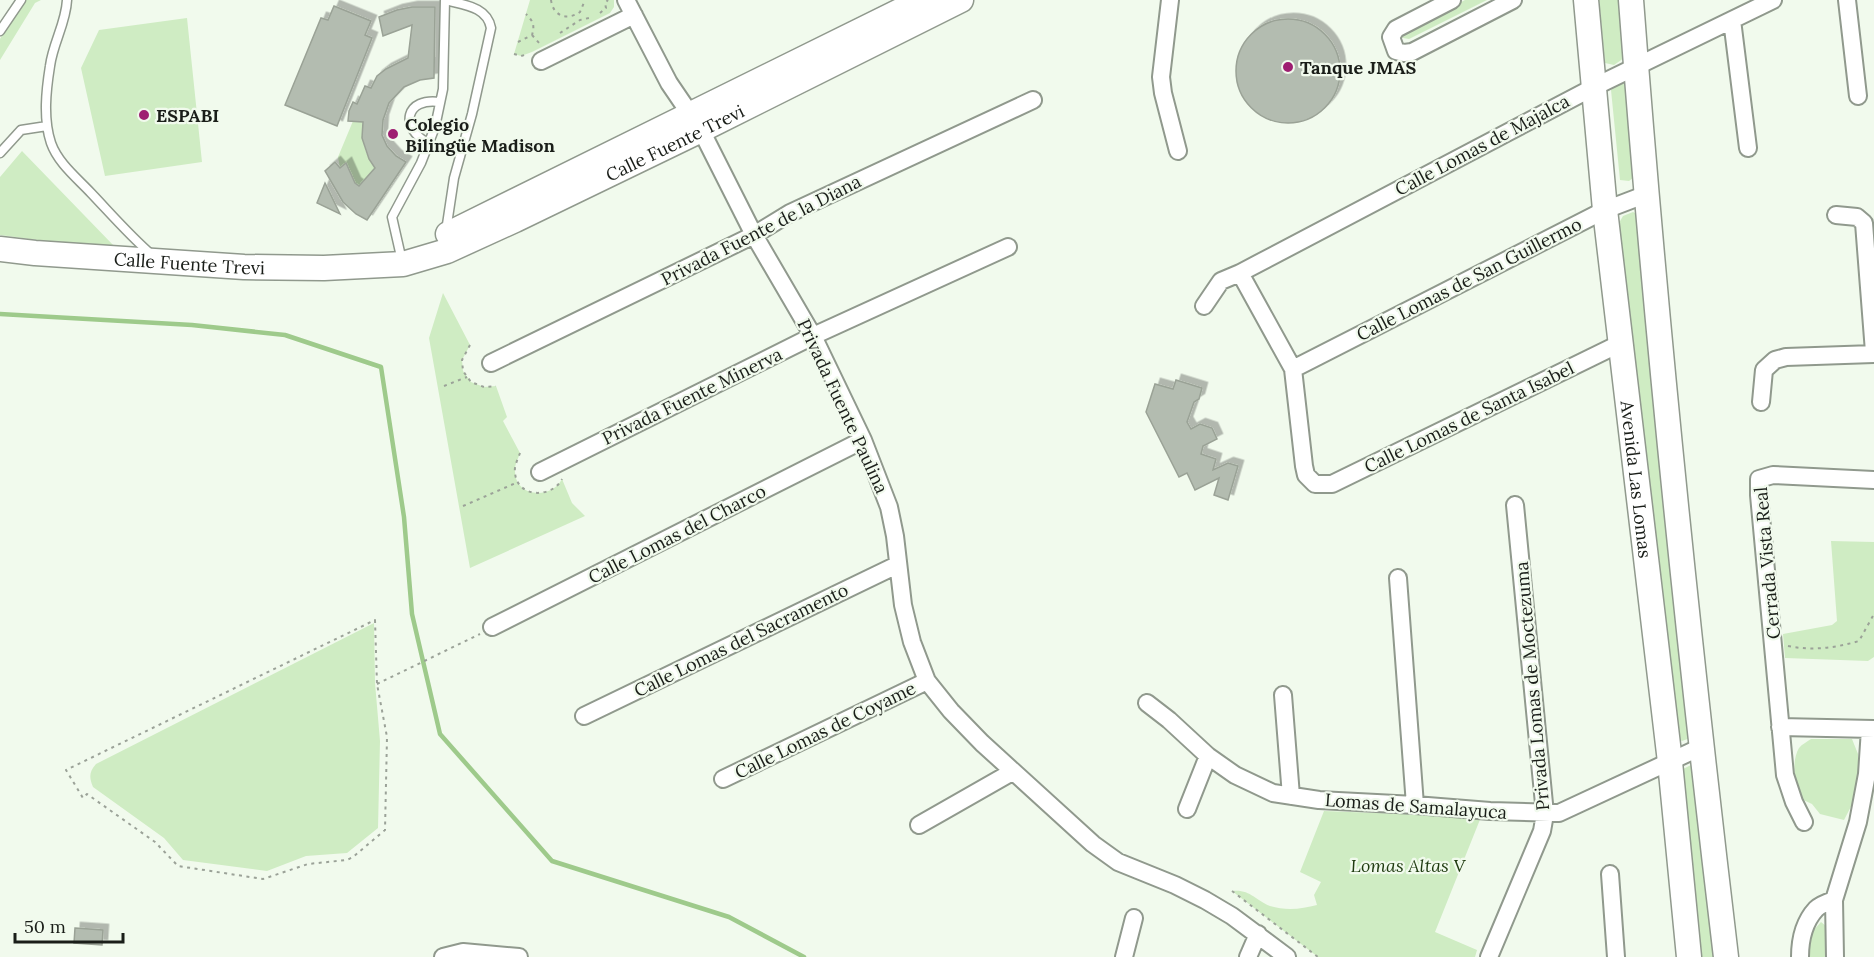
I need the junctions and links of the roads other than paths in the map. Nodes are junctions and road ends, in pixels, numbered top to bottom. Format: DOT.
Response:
graph roads {
  1 [pos="21,0"];
  2 [pos="67,0"];
  3 [pos="922,0"];
  4 [pos="961,0"];
  5 [pos="1170,0"];
  6 [pos="1452,0"];
  7 [pos="1513,0"];
  8 [pos="1586,0"];
  9 [pos="1631,0"];
  10 [pos="1773,0"];
  11 [pos="1846,0"];
  12 [pos="630,7"];
  13 [pos="1732,20"];
  14 [pos="0,31"];
  15 [pos="541,61"];
  16 [pos="1636,66"];
  17 [pos="1594,87"];
  18 [pos="1857,96"];
  19 [pos="1033,100"];
  20 [pos="440,102"];
  21 [pos="695,122"];
  22 [pos="47,126"];
  23 [pos="429,144"];
  24 [pos="1748,148"];
  25 [pos="1178,151"];
  26 [pos="0,153"];
  27 [pos="1647,194"];
  28 [pos="1605,210"];
  29 [pos="1836,214"];
  30 [pos="754,235"];
  31 [pos="446,243"];
  32 [pos="1008,247"];
  33 [pos="0,249"];
  34 [pos="394,260"];
  35 [pos="159,262"];
  36 [pos="1240,273"];
  37 [pos="1204,306"];
  38 [pos="813,336"];
  39 [pos="1621,343"];
  40 [pos="1874,353"];
  41 [pos="491,363"];
  42 [pos="1293,369"];
  43 [pos="1761,402"];
  44 [pos="862,440"];
  45 [pos="540,472"];
  46 [pos="1874,480"];
  47 [pos="1515,505"];
  48 [pos="897,565"];
  49 [pos="1398,578"];
  50 [pos="492,627"];
  51 [pos="927,681"];
  52 [pos="1284,695"];
  53 [pos="1147,704"];
  54 [pos="584,716"];
  55 [pos="1780,727"];
  56 [pos="1872,729"];
  57 [pos="1701,747"];
  58 [pos="1208,756"];
  59 [pos="1670,762"];
  60 [pos="1012,772"];
  61 [pos="723,779"];
  62 [pos="1291,796"];
  63 [pos="1415,805"];
  64 [pos="1187,808"];
  65 [pos="1545,814"];
  66 [pos="1804,822"];
  67 [pos="919,825"];
  68 [pos="1610,874"];
  69 [pos="1834,900"];
  70 [pos="1134,918"];
  71 [pos="1258,934"];
  72 [pos="443,957"];
  73 [pos="519,957"];
  74 [pos="1124,957"];
  75 [pos="1248,957"];
  76 [pos="1287,957"];
  77 [pos="1489,957"];
  78 [pos="1616,957"];
  79 [pos="1689,957"];
  80 [pos="1726,957"];
  81 [pos="1800,957"];
  82 [pos="1835,957"];
  1 -- 14 [label="lane"];
  2 -- 22 [label="lane"];
  3 -- 21 [label="main road, Calle Fuente Trevi"];
  4 -- 21 [label="main road, Calle Fuente Trevi"];
  5 -- 25 [label="street"];
  6 -- 7 [label="street"];
  8 -- 17 [label="main road, Avenida Las Lomas"];
  9 -- 16 [label="main road, Avenida Las Lomas"];
  10 -- 13 [label="street, Calle Lomas de Majalca"];
  11 -- 18 [label="street"];
  12 -- 15 [label="street"];
  12 -- 21 [label="street, Privada Fuente Paulina"];
  13 -- 16 [label="street, Calle Lomas de Majalca"];
  13 -- 24 [label="street"];
  16 -- 17 [label="street, Calle Lomas de Majalca"];
  16 -- 27 [label="main road, Avenida Las Lomas"];
  17 -- 28 [label="main road, Avenida Las Lomas"];
  17 -- 36 [label="street, Calle Lomas de Majalca"];
  19 -- 30 [label="street, Privada Fuente de la Diana"];
  20 -- 23 [label="lane"];
  20 -- 23 [label="lane"];
  20 -- 31 [label="lane"];
  21 -- 30 [label="street, Privada Fuente Paulina"];
  21 -- 31 [label="main road, Calle Fuente Trevi"];
  22 -- 26 [label="lane"];
  22 -- 35 [label="lane"];
  23 -- 34 [label="lane"];
  27 -- 28 [label="street, Calle Lomas de San Guillermo"];
  27 -- 57 [label="main road, Avenida Las Lomas"];
  28 -- 39 [label="main road, Avenida Las Lomas"];
  28 -- 42 [label="street, Calle Lomas de San Guillermo"];
  29 -- 40 [label="street"];
  30 -- 38 [label="street, Privada Fuente Paulina"];
  30 -- 41 [label="street, Privada Fuente de la Diana"];
  31 -- 34 [label="main road, Calle Fuente Trevi"];
  32 -- 38 [label="street, Privada Fuente Minerva"];
  33 -- 35 [label="main road, Calle Fuente Trevi"];
  34 -- 35 [label="main road, Calle Fuente Trevi"];
  36 -- 37 [label="street, Calle Lomas de Majalca"];
  36 -- 42 [label="street"];
  38 -- 44 [label="street, Privada Fuente Paulina"];
  38 -- 45 [label="street, Privada Fuente Minerva"];
  39 -- 42 [label="street, Calle Lomas de Santa Isabel"];
  39 -- 59 [label="main road, Avenida Las Lomas"];
  40 -- 43 [label="street"];
  44 -- 48 [label="street, Privada Fuente Paulina"];
  44 -- 50 [label="street, Calle Lomas del Charco"];
  46 -- 55 [label="street, Cerrada Vista Real"];
  47 -- 65 [label="street, Privada Lomas de Moctezuma"];
  48 -- 51 [label="street, Privada Fuente Paulina"];
  48 -- 54 [label="street, Calle Lomas del Sacramento"];
  49 -- 63 [label="street"];
  51 -- 60 [label="street, Privada Fuente Paulina"];
  51 -- 61 [label="street, Calle Lomas de Coyame"];
  52 -- 62 [label="street"];
  53 -- 58 [label="street, Lomas de Samalayuca"];
  55 -- 56 [label="street"];
  55 -- 66 [label="street, Cerrada Vista Real"];
  56 -- 69 [label="street"];
  57 -- 59 [label="street, Lomas de Samalayuca"];
  57 -- 80 [label="main road, Avenida Las Lomas"];
  58 -- 62 [label="street, Lomas de Samalayuca"];
  58 -- 64 [label="street"];
  59 -- 65 [label="street, Lomas de Samalayuca"];
  59 -- 79 [label="main road, Avenida Las Lomas"];
  60 -- 67 [label="street"];
  60 -- 71 [label="street, Privada Fuente Paulina"];
  62 -- 63 [label="street, Lomas de Samalayuca"];
  63 -- 65 [label="street, Lomas de Samalayuca"];
  65 -- 77 [label="street, Privada Lomas de Moctezuma"];
  68 -- 78 [label="street"];
  69 -- 81 [label="street"];
  69 -- 82 [label="street"];
  70 -- 74 [label="street"];
  71 -- 75 [label="street"];
  71 -- 76 [label="street, Privada Fuente Paulina"];
  72 -- 73 [label="street"];
}
